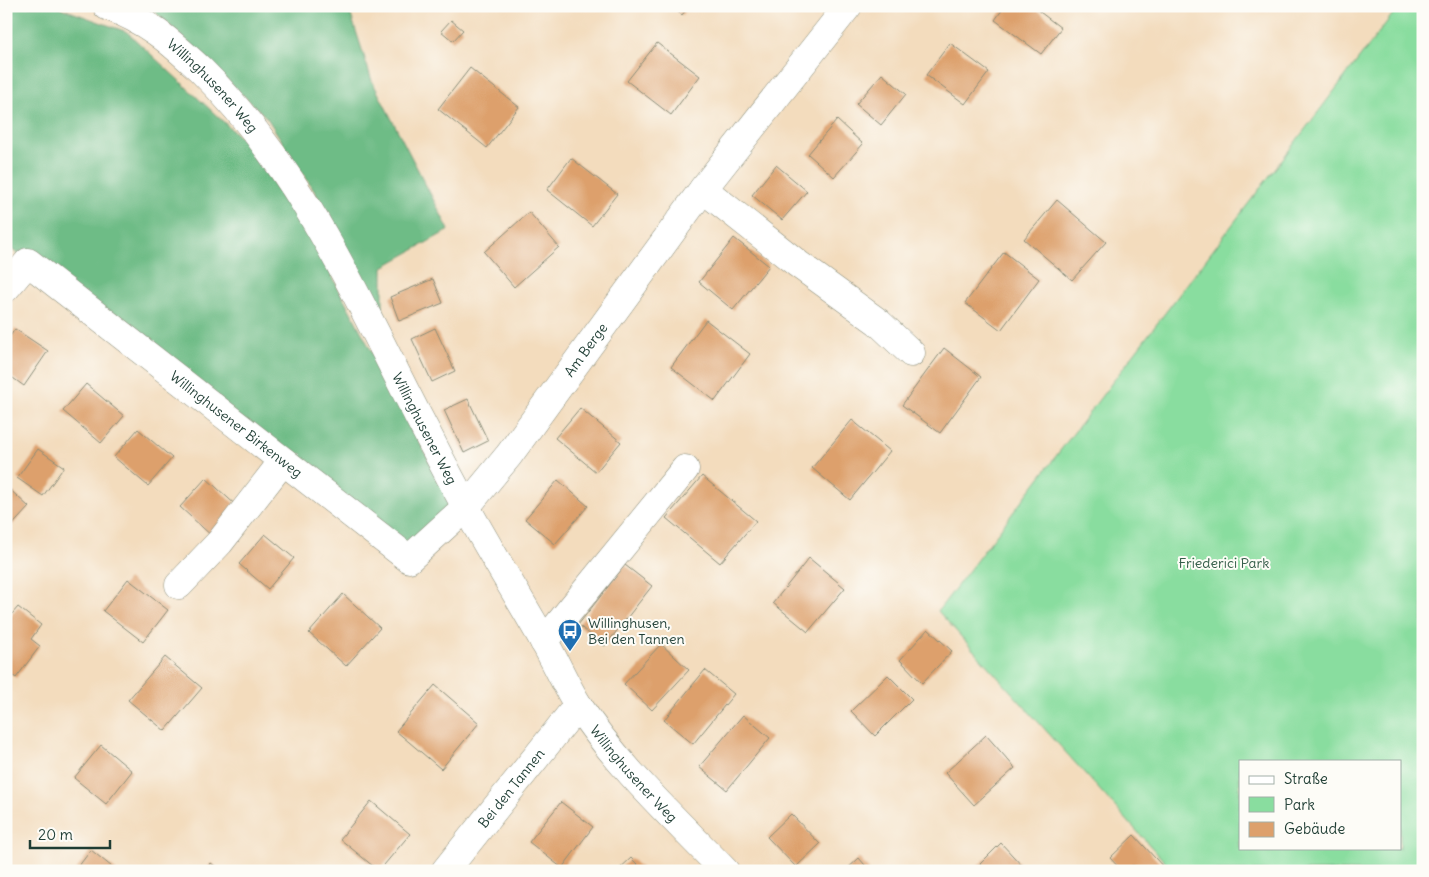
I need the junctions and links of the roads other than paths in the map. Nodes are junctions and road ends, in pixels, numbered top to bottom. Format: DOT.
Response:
graph roads {
  1 [pos="107,6"];
  2 [pos="848,6"];
  3 [pos="703,189"];
  4 [pos="6,288"];
  5 [pos="911,353"];
  6 [pos="283,461"];
  7 [pos="685,469"];
  8 [pos="466,507"];
  9 [pos="179,585"];
  10 [pos="544,642"];
  11 [pos="578,705"];
  12 [pos="445,871"];
  13 [pos="725,871"];
  1 -- 8 [label="street, Willinghusener Weg"];
  2 -- 3 [label="street, Am Berge"];
  3 -- 5 [label="street"];
  3 -- 8 [label="street, Am Berge"];
  4 -- 6 [label="street, Willinghusener Birkenweg"];
  6 -- 8 [label="street, Willinghusener Birkenweg"];
  6 -- 9 [label="street"];
  7 -- 10 [label="street"];
  8 -- 10 [label="street, Willinghusener Weg"];
  10 -- 11 [label="street, Willinghusener Weg"];
  11 -- 12 [label="street, Bei den Tannen"];
  11 -- 13 [label="street, Willinghusener Weg"];
}
